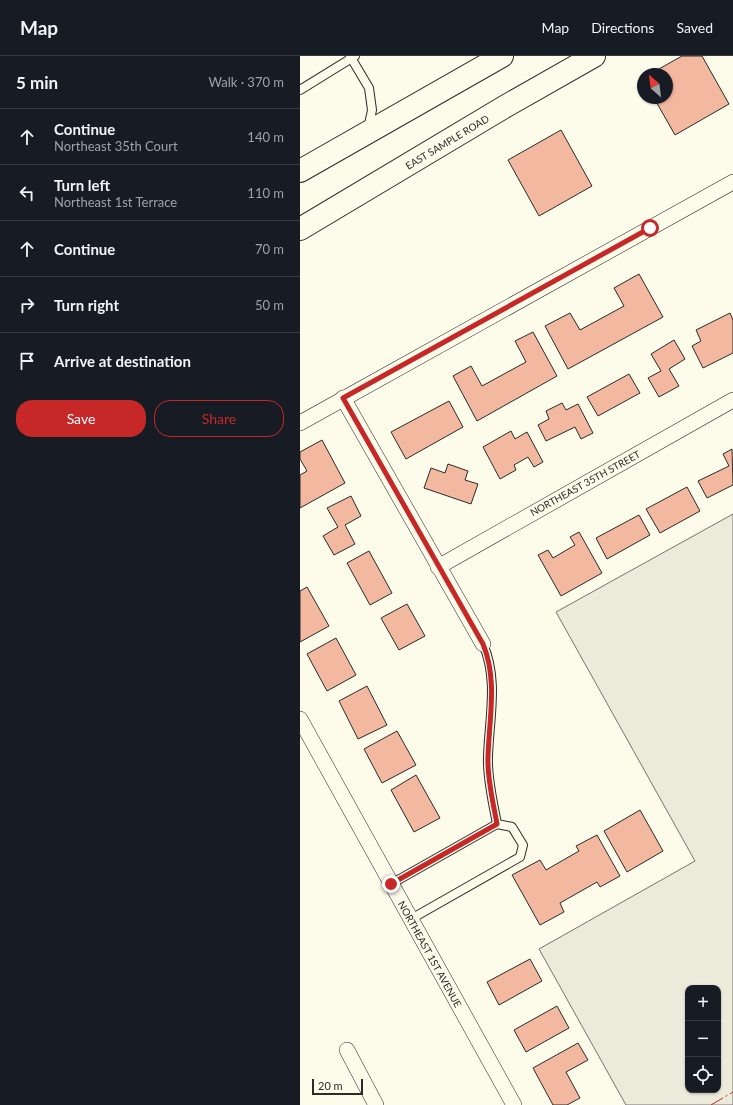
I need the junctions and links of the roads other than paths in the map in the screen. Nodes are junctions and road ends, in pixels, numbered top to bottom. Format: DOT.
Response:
graph roads {
  1 [pos="502,56"];
  2 [pos="594,56"];
  3 [pos="352,57"];
  4 [pos="300,90"];
  5 [pos="367,133"];
  6 [pos="300,171"];
  7 [pos="733,182"];
  8 [pos="300,229"];
  9 [pos="343,398"];
  10 [pos="733,400"];
  11 [pos="300,423"];
  12 [pos="438,567"];
  13 [pos="483,644"];
  14 [pos="300,719"];
  15 [pos="497,824"];
  16 [pos="391,884"];
  17 [pos="411,919"];
  18 [pos="346,1050"];
  19 [pos="376,1105"];
  20 [pos="514,1105"];
  1 -- 5 [label="main road"];
  2 -- 8 [label="main road, EAST SAMPLE ROAD"];
  3 -- 4 [label="lane"];
  3 -- 5 [label="lane"];
  5 -- 6 [label="main road"];
  7 -- 9 [label="street"];
  9 -- 11 [label="street"];
  9 -- 12 [label="street"];
  10 -- 12 [label="street, NORTHEAST 35TH STREET"];
  12 -- 13 [label="street"];
  13 -- 15 [label="lane"];
  14 -- 16 [label="street, NORTHEAST 1ST AVENUE"];
  15 -- 16 [label="lane"];
  15 -- 17 [label="lane"];
  16 -- 17 [label="street, NORTHEAST 1ST AVENUE"];
  17 -- 20 [label="street, NORTHEAST 1ST AVENUE"];
  18 -- 19 [label="street"];
}
